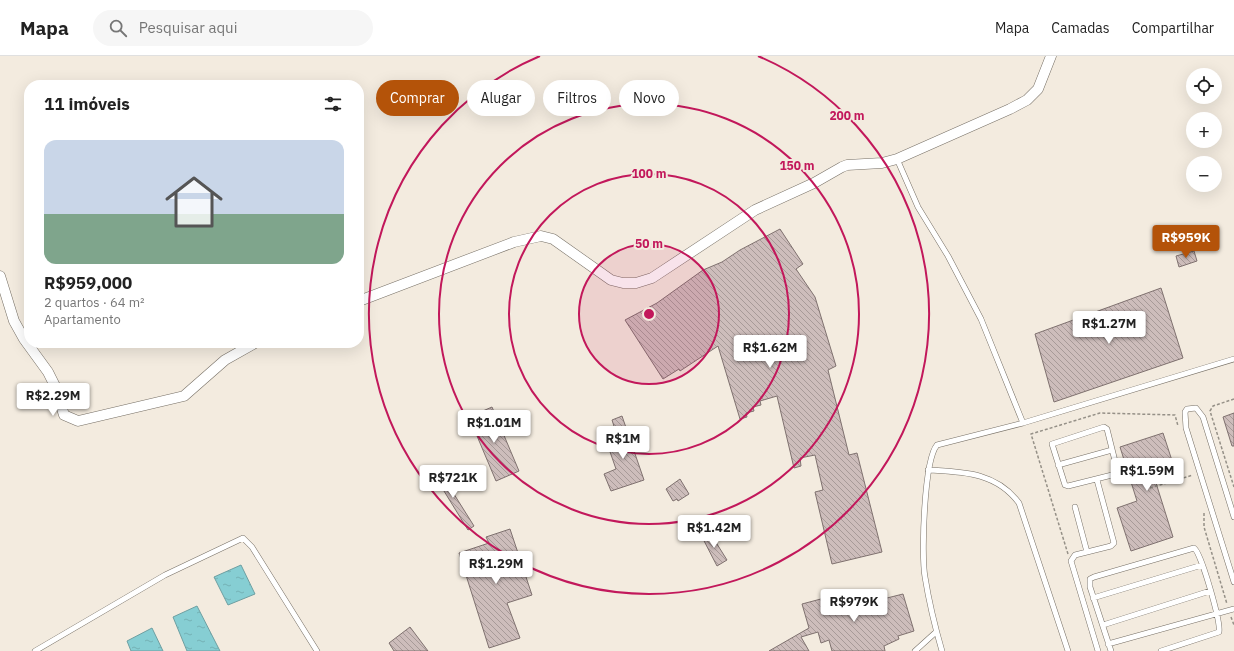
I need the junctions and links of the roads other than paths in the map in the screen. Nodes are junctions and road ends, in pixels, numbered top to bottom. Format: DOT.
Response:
graph roads {
  1 [pos="1051,56"];
  2 [pos="897,159"];
  3 [pos="0,276"];
  4 [pos="364,299"];
  5 [pos="24,339"];
  6 [pos="31,348"];
  7 [pos="246,348"];
  8 [pos="1234,359"];
  9 [pos="1023,424"];
  10 [pos="1112,450"];
  11 [pos="1058,465"];
  12 [pos="928,470"];
  13 [pos="1097,480"];
  14 [pos="1075,508"];
  15 [pos="1234,517"];
  16 [pos="1087,552"];
  17 [pos="1202,565"];
  18 [pos="1234,582"];
  19 [pos="1210,592"];
  20 [pos="1093,598"];
  21 [pos="1232,610"];
  22 [pos="1217,614"];
  23 [pos="1103,625"];
  24 [pos="936,632"];
  25 [pos="1108,644"];
  26 [pos="35,651"];
  27 [pos="316,651"];
  28 [pos="915,651"];
  29 [pos="942,651"];
  30 [pos="1068,651"];
  31 [pos="1098,651"];
  32 [pos="1111,651"];
  33 [pos="1161,651"];
  1 -- 2 [label="street"];
  2 -- 4 [label="street"];
  2 -- 9 [label="lane"];
  3 -- 5 [label="street"];
  6 -- 7 [label="street"];
  8 -- 9 [label="lane"];
  9 -- 12 [label="lane"];
  10 -- 11 [label="lane"];
  10 -- 11 [label="lane"];
  10 -- 13 [label="lane"];
  11 -- 13 [label="lane"];
  12 -- 24 [label="lane"];
  12 -- 30 [label="lane"];
  13 -- 16 [label="lane"];
  14 -- 16 [label="lane"];
  15 -- 18 [label="lane"];
  16 -- 31 [label="lane"];
  17 -- 19 [label="lane"];
  17 -- 20 [label="lane"];
  17 -- 20 [label="lane"];
  19 -- 22 [label="lane"];
  19 -- 23 [label="lane"];
  20 -- 23 [label="lane"];
  21 -- 22 [label="lane"];
  22 -- 25 [label="lane"];
  22 -- 33 [label="lane"];
  23 -- 25 [label="lane"];
  24 -- 28 [label="lane"];
  24 -- 29 [label="lane"];
  25 -- 32 [label="lane"];
  26 -- 27 [label="lane"];
}
